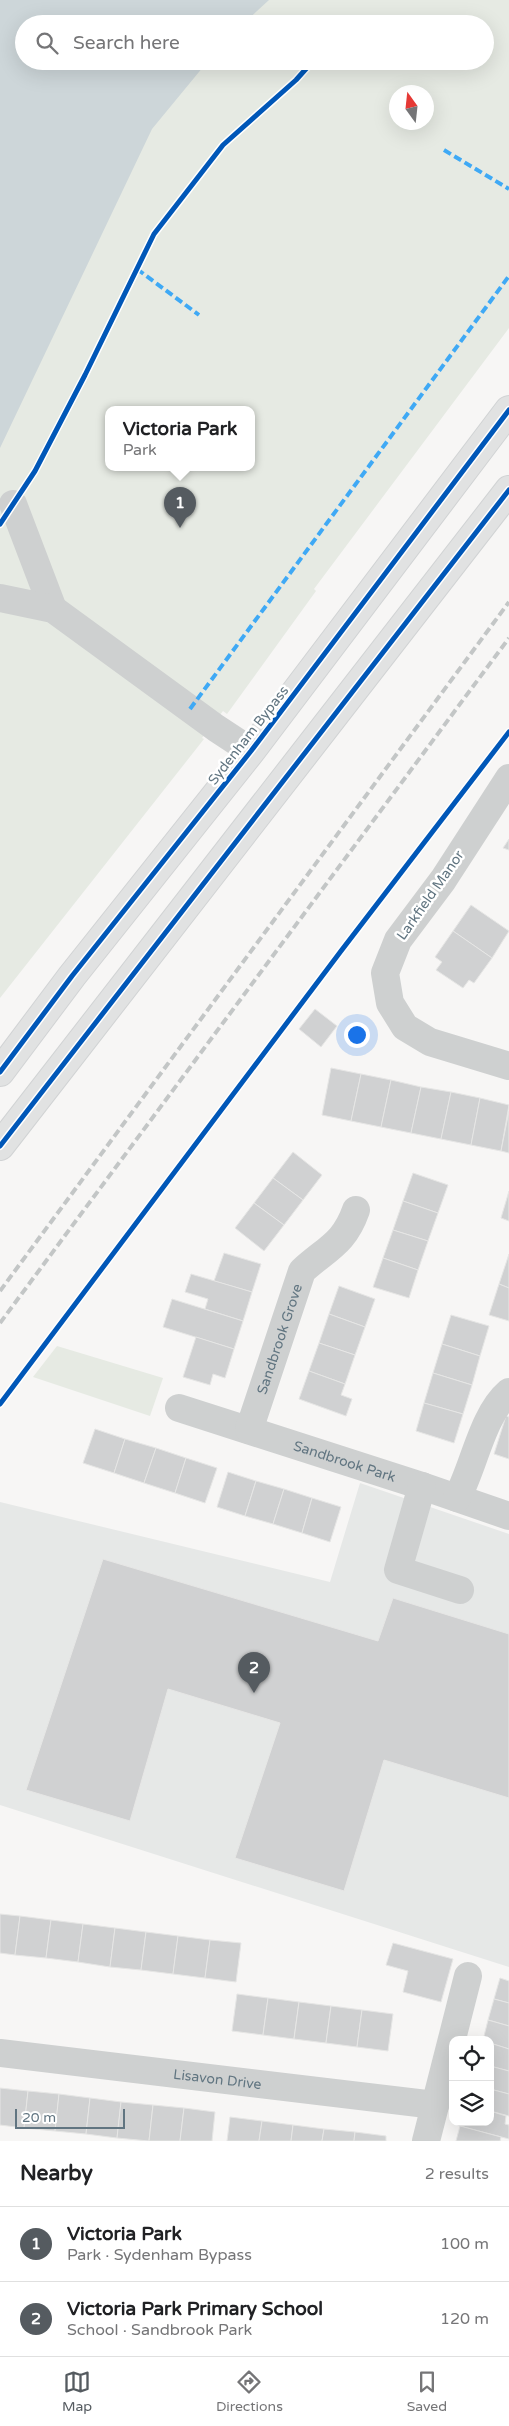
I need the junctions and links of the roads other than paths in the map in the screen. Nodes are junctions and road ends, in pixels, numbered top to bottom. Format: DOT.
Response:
graph roads {
  1 [pos="509,410"];
  2 [pos="509,490"];
  3 [pos="13,504"];
  4 [pos="0,598"];
  5 [pos="53,609"];
  6 [pos="251,751"];
  7 [pos="509,778"];
  8 [pos="509,1066"];
  9 [pos="0,1072"];
  10 [pos="0,1146"];
  11 [pos="356,1210"];
  12 [pos="508,1394"];
  13 [pos="179,1408"];
  14 [pos="249,1430"];
  15 [pos="422,1486"];
  16 [pos="457,1498"];
  17 [pos="509,1516"];
  18 [pos="460,1590"];
  19 [pos="468,1976"];
  20 [pos="0,2053"];
  21 [pos="435,2105"];
  22 [pos="426,2141"];
  1 -- 6 [label="highway, Sydenham Bypass"];
  2 -- 10 [label="highway"];
  3 -- 5 [label="street"];
  4 -- 5 [label="street"];
  5 -- 6 [label="street"];
  6 -- 9 [label="highway, Sydenham Bypass"];
  7 -- 8 [label="street, Larkfield Manor"];
  11 -- 14 [label="street, Sandbrook Grove"];
  12 -- 16 [label="street"];
  13 -- 14 [label="street, Sandbrook Park"];
  14 -- 15 [label="street, Sandbrook Park"];
  15 -- 16 [label="street, Sandbrook Park"];
  15 -- 18 [label="street"];
  16 -- 17 [label="street, Sandbrook Park"];
  19 -- 21 [label="street"];
  20 -- 21 [label="street, Lisavon Drive"];
  21 -- 22 [label="street"];
}
